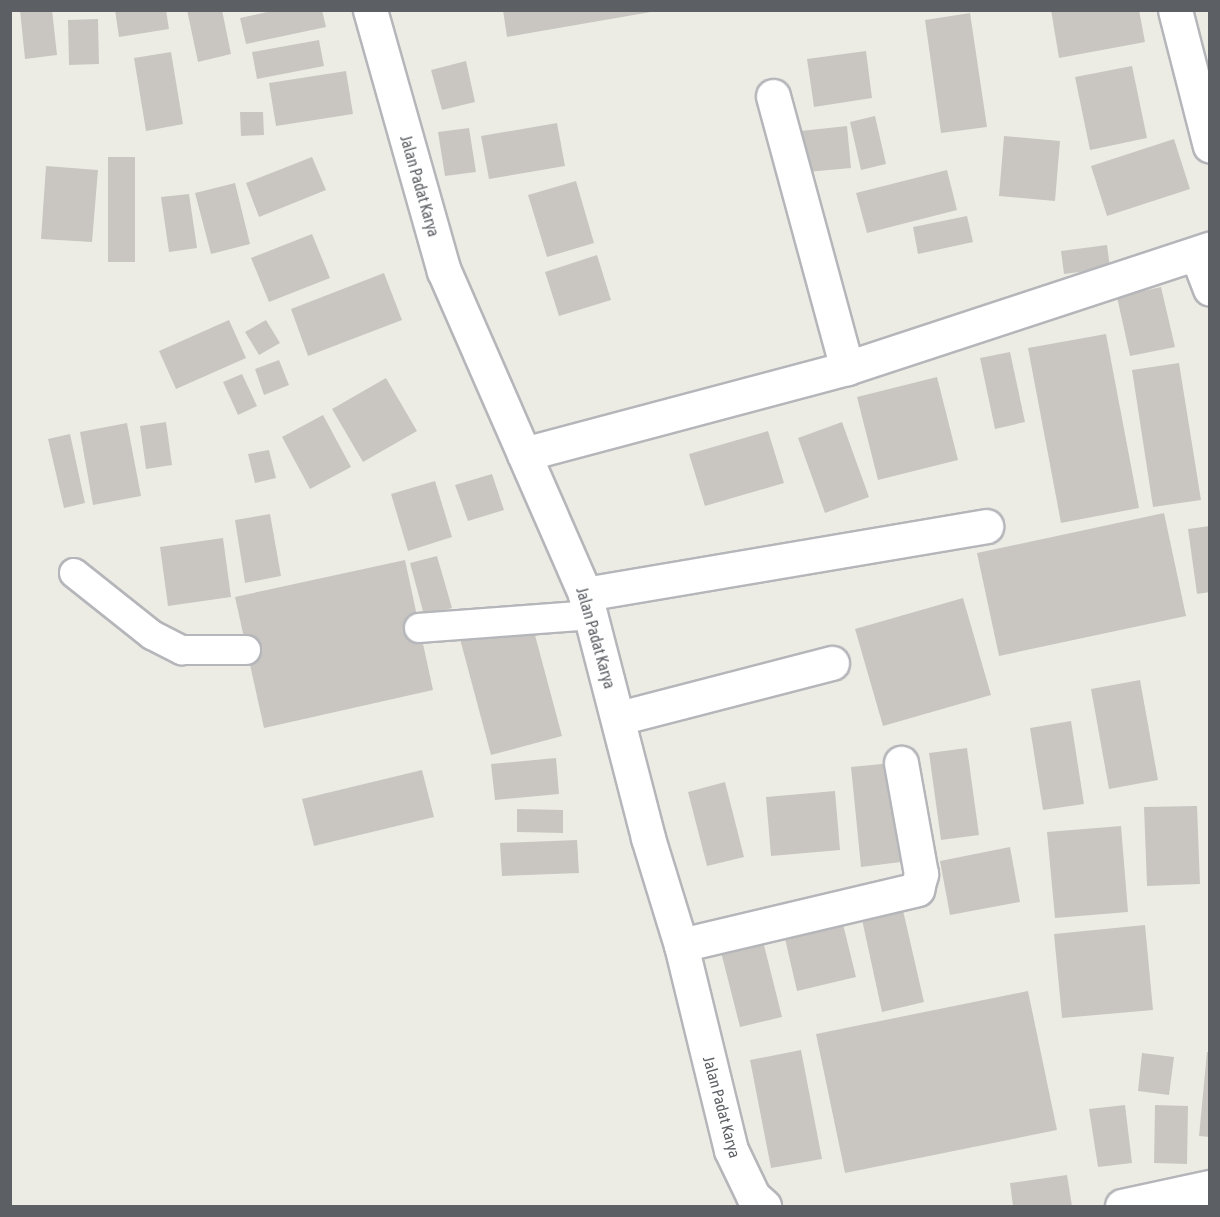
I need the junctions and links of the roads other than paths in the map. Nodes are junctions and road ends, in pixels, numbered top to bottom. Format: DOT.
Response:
graph roads {
  1 [pos="370,10"];
  2 [pos="1175,10"];
  3 [pos="773,96"];
  4 [pos="1209,146"];
  5 [pos="1203,252"];
  6 [pos="1209,289"];
  7 [pos="847,368"];
  8 [pos="524,454"];
  9 [pos="986,526"];
  10 [pos="74,573"];
  11 [pos="588,605"];
  12 [pos="419,628"];
  13 [pos="246,650"];
  14 [pos="832,663"];
  15 [pos="618,718"];
  16 [pos="901,763"];
  17 [pos="681,945"];
  18 [pos="1209,1187"];
  19 [pos="764,1206"];
  20 [pos="1122,1206"];
  1 -- 8 [label="street, Jalan Padat Karya"];
  2 -- 4 [label="street"];
  3 -- 7 [label="street"];
  5 -- 6 [label="street"];
  5 -- 7 [label="street"];
  7 -- 8 [label="street"];
  8 -- 11 [label="street, Jalan Padat Karya"];
  9 -- 11 [label="street"];
  10 -- 13 [label="lane"];
  11 -- 12 [label="lane"];
  11 -- 15 [label="street, Jalan Padat Karya"];
  14 -- 15 [label="street"];
  15 -- 17 [label="street, Jalan Padat Karya"];
  16 -- 17 [label="street"];
  17 -- 19 [label="street, Jalan Padat Karya"];
  18 -- 20 [label="street"];
}
